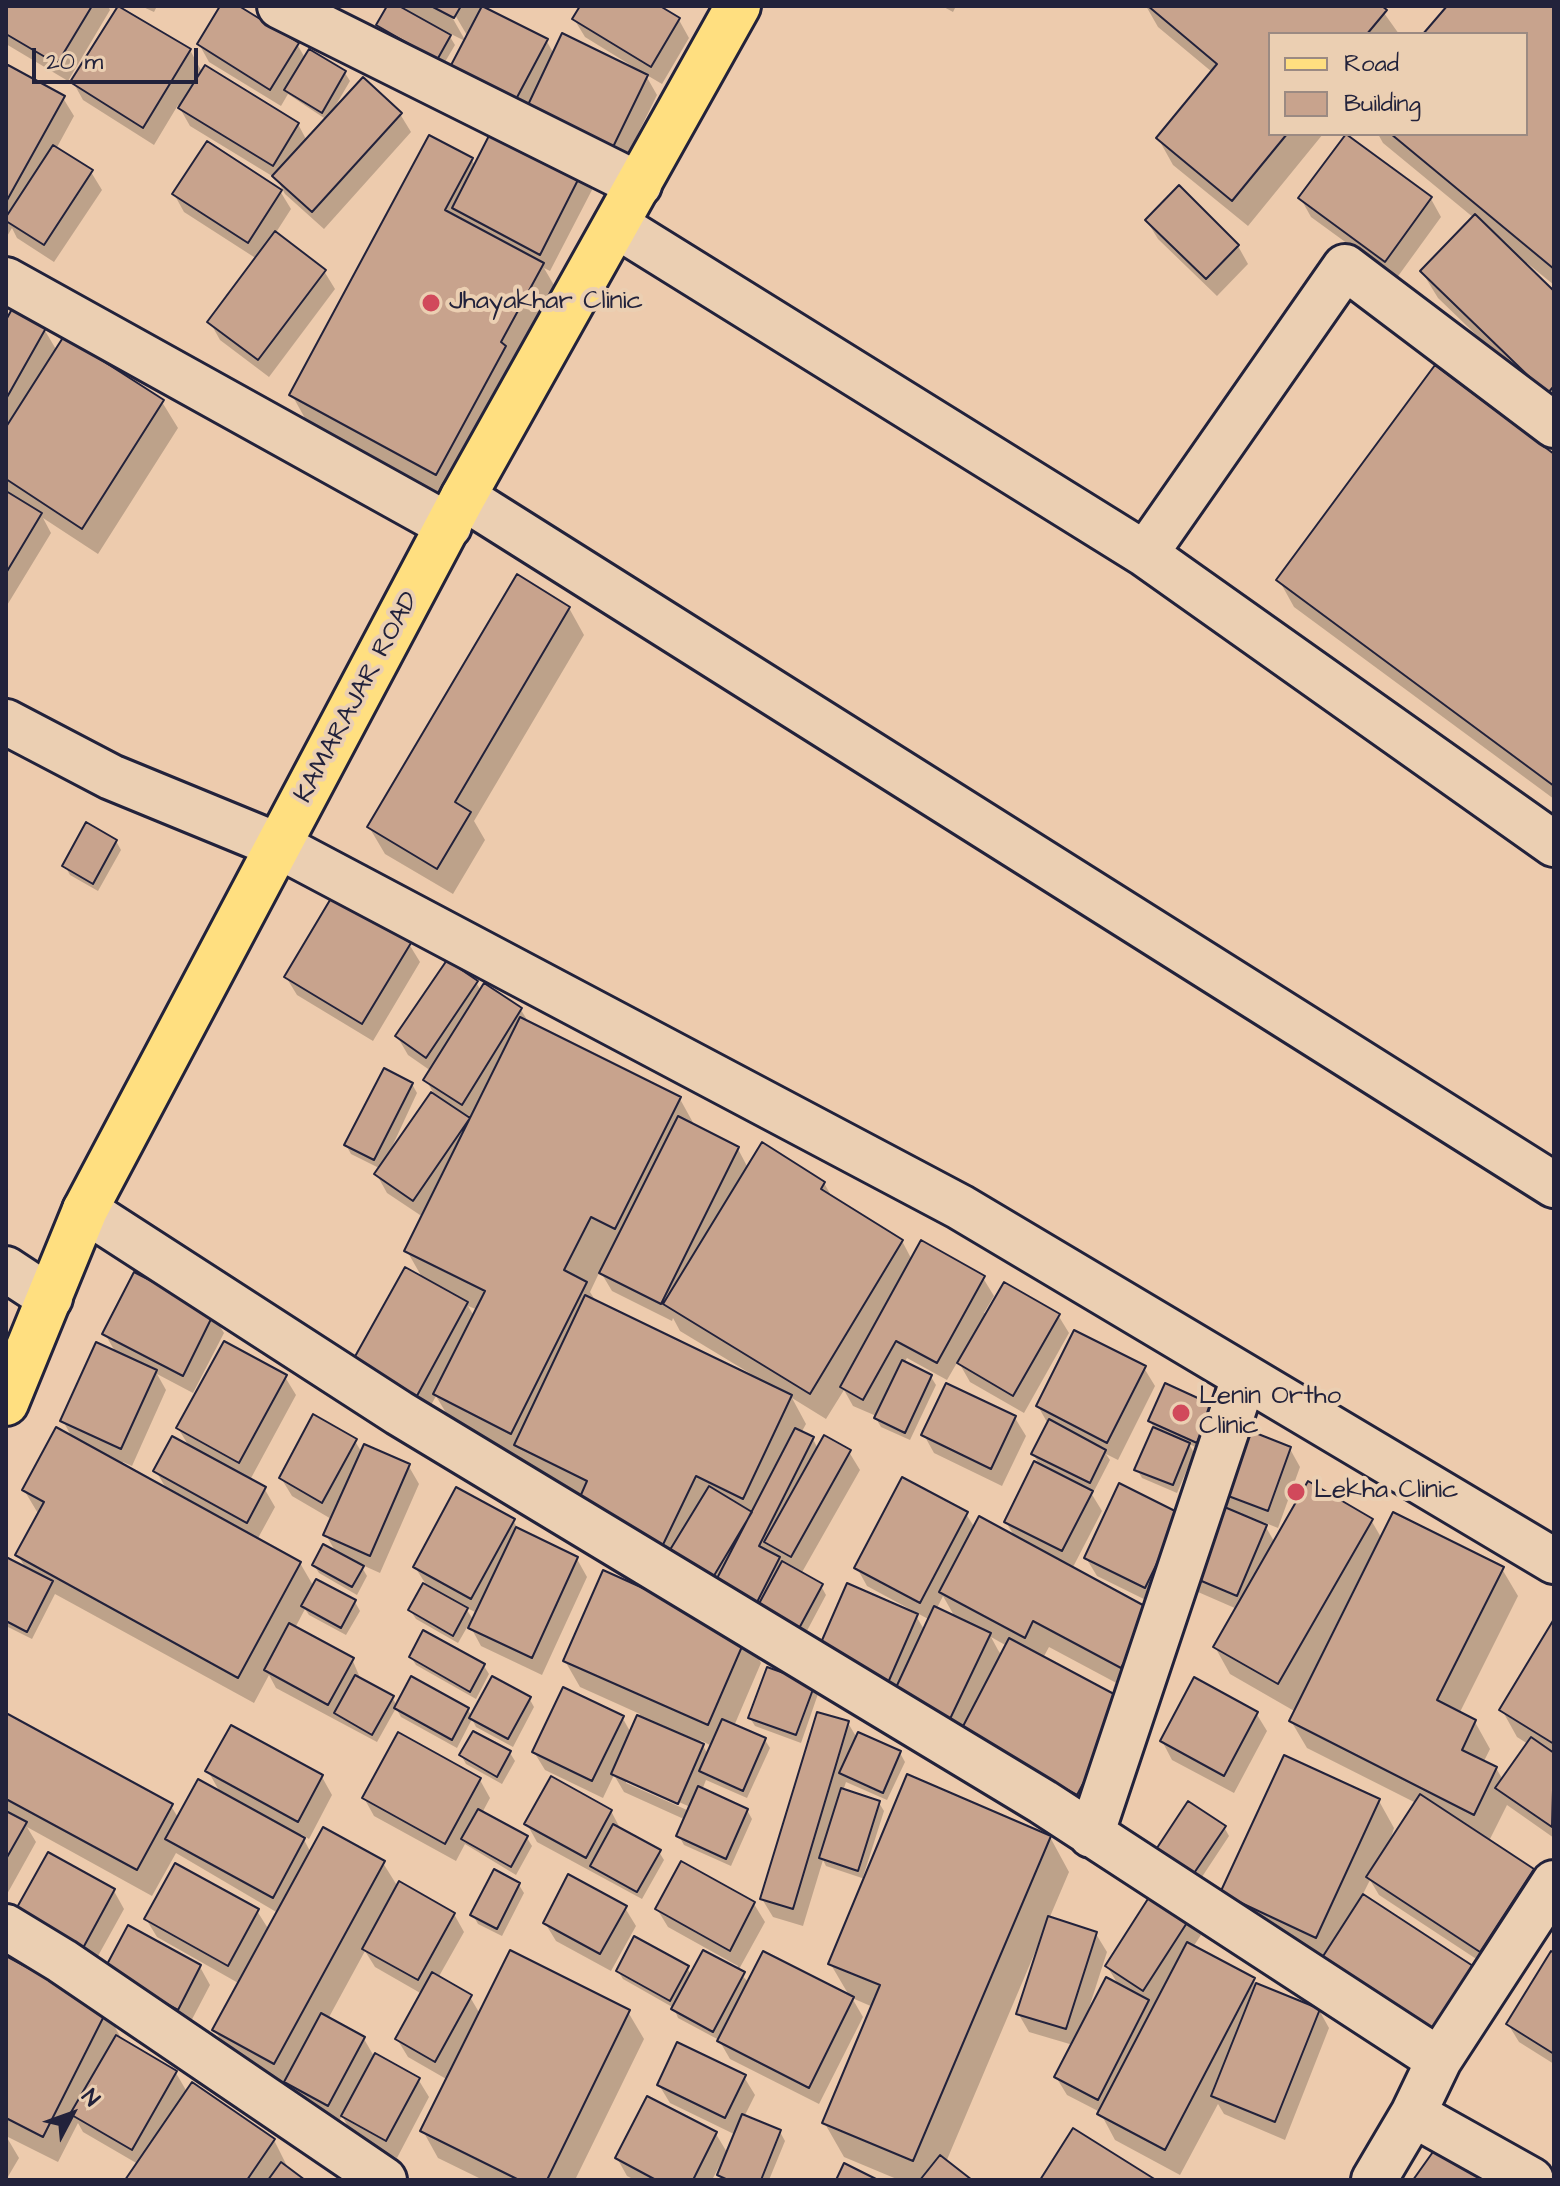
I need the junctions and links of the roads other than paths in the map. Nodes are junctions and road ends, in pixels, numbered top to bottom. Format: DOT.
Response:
graph roads {
  1 [pos="280,6"];
  2 [pos="738,6"];
  3 [pos="639,185"];
  4 [pos="616,225"];
  5 [pos="6,280"];
  6 [pos="1554,425"];
  7 [pos="456,512"];
  8 [pos="1145,554"];
  9 [pos="6,722"];
  10 [pos="1554,844"];
  11 [pos="279,846"];
  12 [pos="1554,1185"];
  13 [pos="85,1210"];
  14 [pos="6,1269"];
  15 [pos="50,1298"];
  16 [pos="1244,1378"];
  17 [pos="6,1403"];
  18 [pos="1554,1561"];
  19 [pos="1091,1835"];
  20 [pos="1554,1883"];
  21 [pos="6,1927"];
  22 [pos="1439,2060"];
  23 [pos="1413,2114"];
  24 [pos="384,2180"];
  25 [pos="1374,2180"];
  26 [pos="1531,2180"];
  1 -- 3 [label="street"];
  2 -- 3 [label="main road, KAMARAJAR ROAD"];
  3 -- 4 [label="main road, KAMARAJAR ROAD"];
  4 -- 7 [label="main road, KAMARAJAR ROAD"];
  4 -- 8 [label="street"];
  5 -- 7 [label="street"];
  6 -- 8 [label="street"];
  7 -- 11 [label="main road, KAMARAJAR ROAD"];
  7 -- 12 [label="street"];
  8 -- 10 [label="street"];
  9 -- 11 [label="street"];
  11 -- 13 [label="main road, KAMARAJAR ROAD"];
  11 -- 16 [label="street"];
  13 -- 15 [label="main road, KAMARAJAR ROAD"];
  13 -- 19 [label="street"];
  14 -- 15 [label="street"];
  15 -- 17 [label="main road, KAMARAJAR ROAD"];
  16 -- 18 [label="street"];
  16 -- 19 [label="street"];
  19 -- 22 [label="street"];
  20 -- 22 [label="street"];
  21 -- 24 [label="street"];
  22 -- 23 [label="street"];
  23 -- 25 [label="street"];
  23 -- 26 [label="street"];
}
